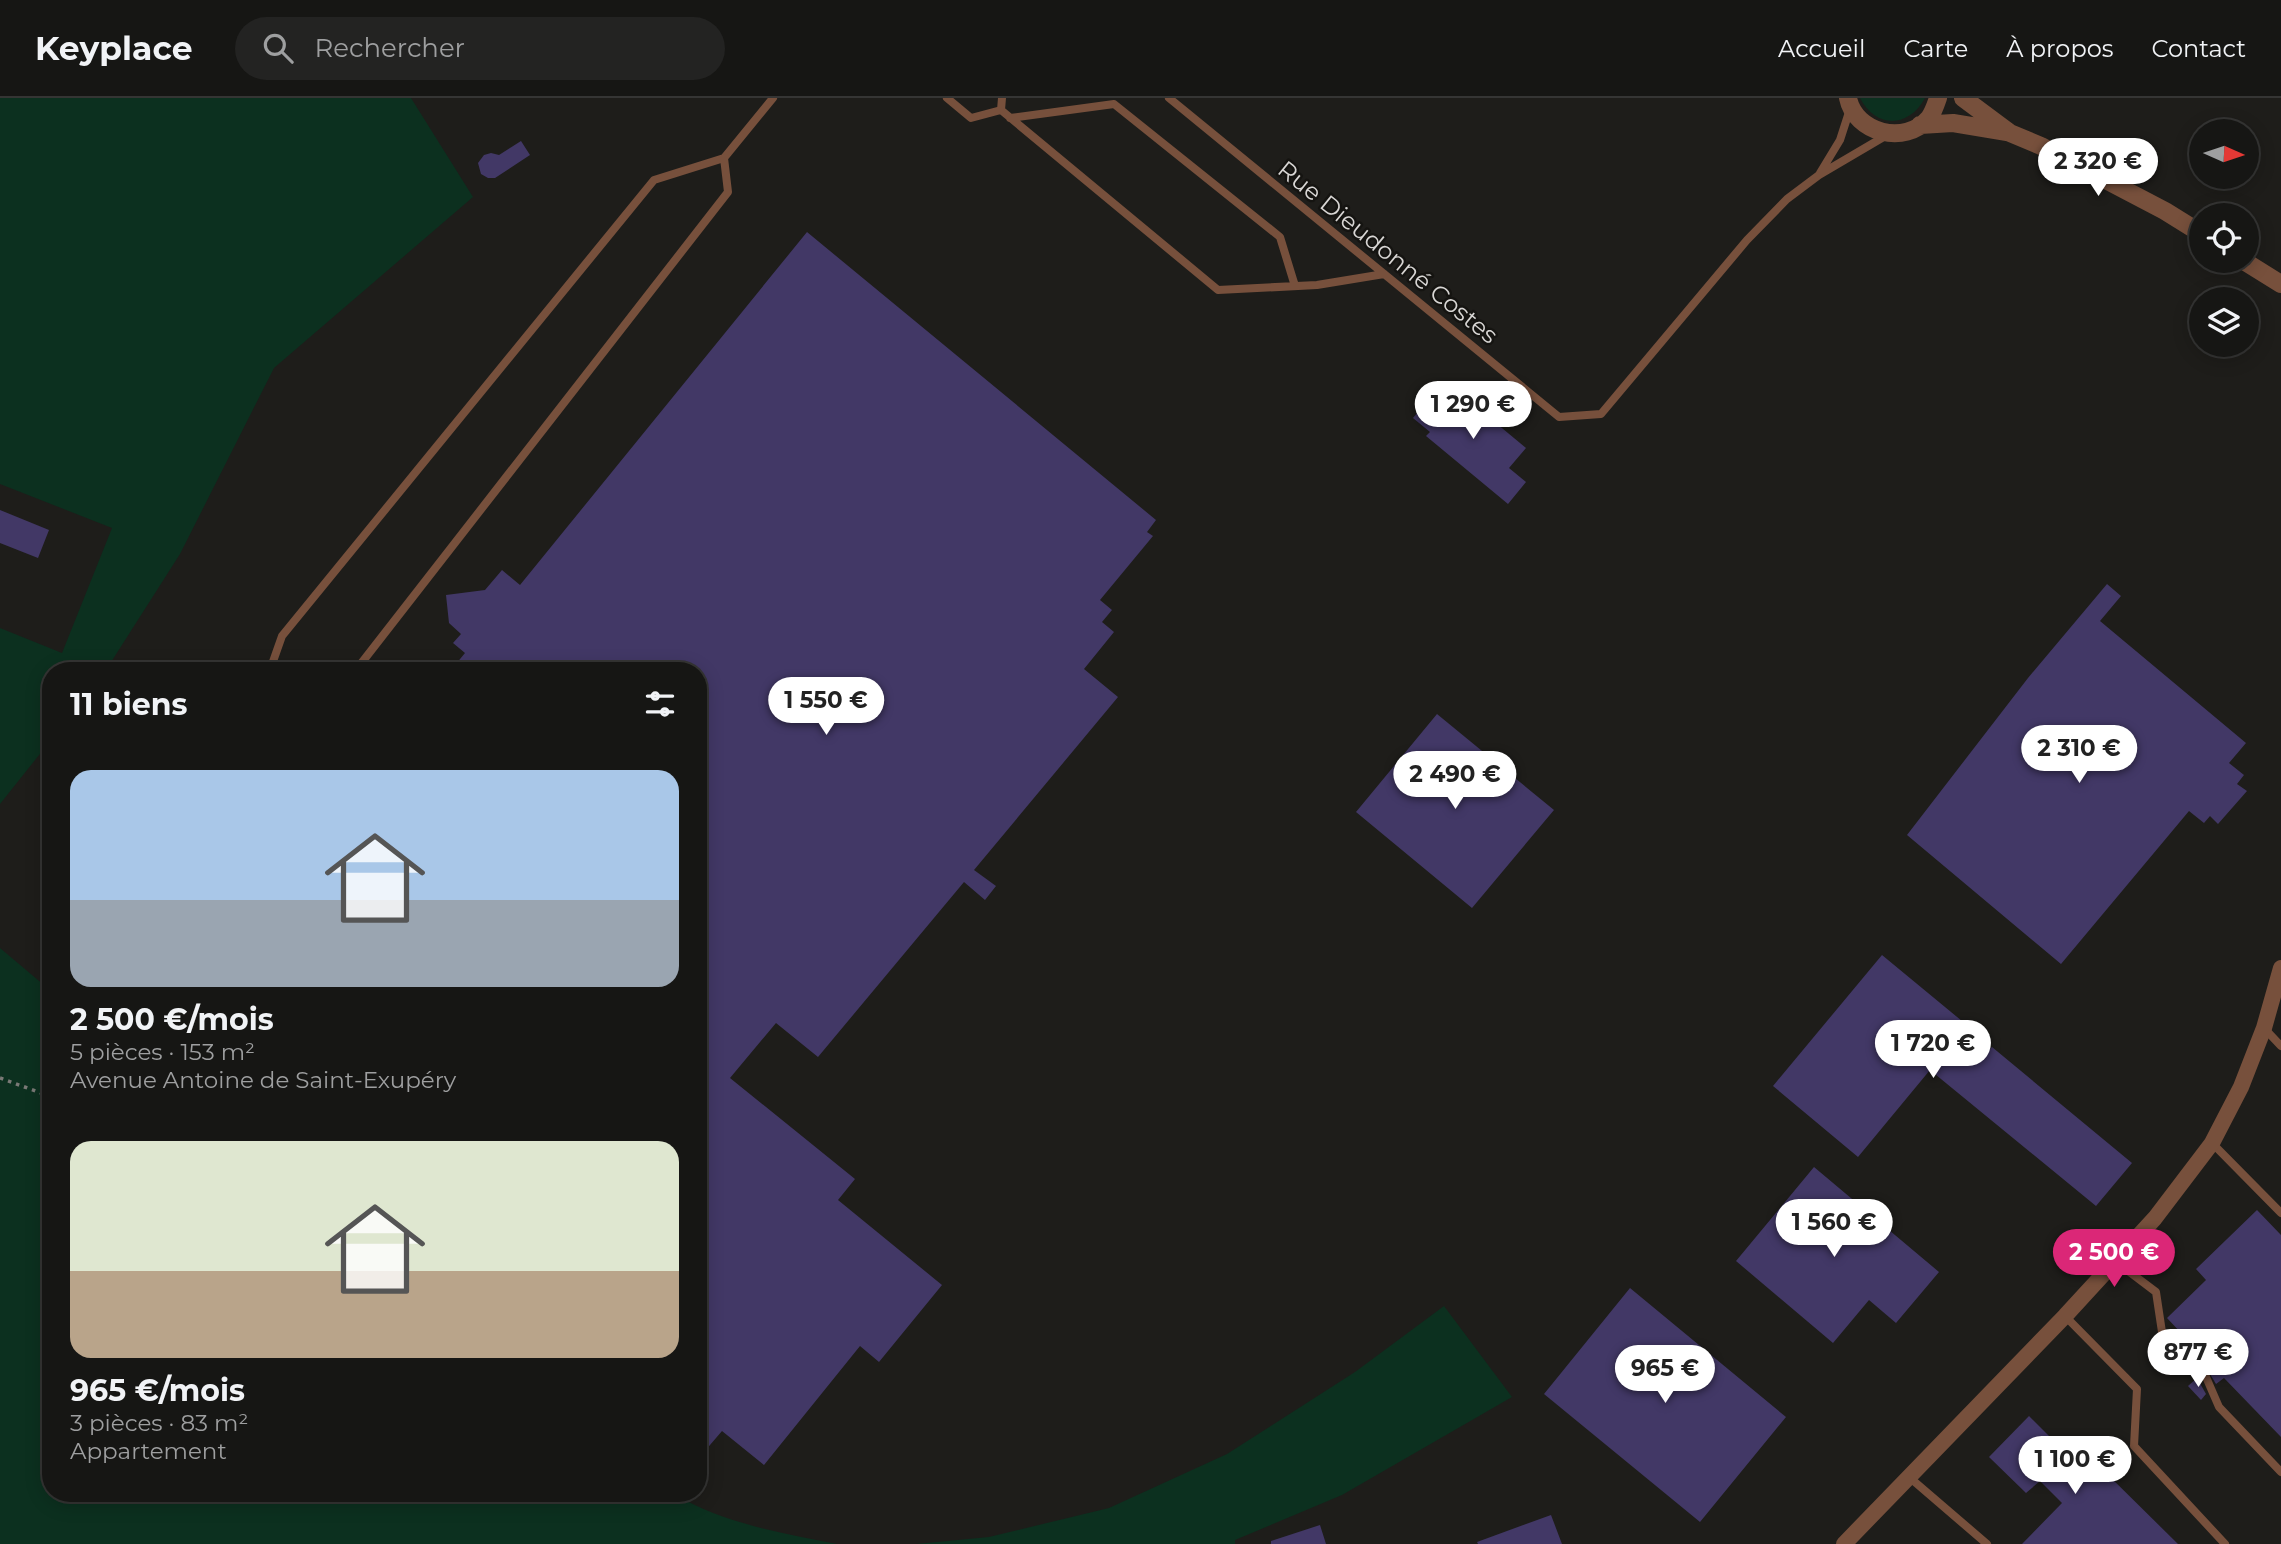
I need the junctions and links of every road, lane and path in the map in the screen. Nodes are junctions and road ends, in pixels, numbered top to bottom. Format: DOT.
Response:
graph roads {
  1 [pos="773,98"];
  2 [pos="947,98"];
  3 [pos="1002,98"];
  4 [pos="1169,98"];
  5 [pos="1938,98"];
  6 [pos="1963,98"];
  7 [pos="1849,103"];
  8 [pos="1001,110"];
  9 [pos="1010,118"];
  10 [pos="1920,125"];
  11 [pos="1890,133"];
  12 [pos="2010,133"];
  13 [pos="724,158"];
  14 [pos="1819,176"];
  15 [pos="2189,226"];
  16 [pos="2259,270"];
  17 [pos="1384,274"];
  18 [pos="2281,284"];
  19 [pos="1295,286"];
  20 [pos="273,662"];
  21 [pos="362,662"];
  22 [pos="2281,968"];
  23 [pos="2264,1028"];
  24 [pos="2281,1046"];
  25 [pos="0,1078"];
  26 [pos="42,1094"];
  27 [pos="2213,1143"];
  28 [pos="2281,1213"];
  29 [pos="2115,1261"];
  30 [pos="2065,1316"];
  31 [pos="2281,1472"];
  32 [pos="1909,1477"];
  33 [pos="1844,1544"];
  34 [pos="1987,1544"];
  35 [pos="2225,1544"];
  1 -- 13 [label="lane"];
  2 -- 8 [label="lane"];
  3 -- 8 [label="lane"];
  4 -- 17 [label="lane, Rue Dieudonné Costes"];
  5 -- 10 [label="street"];
  6 -- 12 [label="street"];
  7 -- 11 [label="street"];
  7 -- 14 [label="lane, Rue Dieudonné Costes"];
  8 -- 9 [label="lane"];
  9 -- 19 [label="lane"];
  9 -- 19 [label="lane"];
  10 -- 11 [label="street"];
  10 -- 12 [label="street"];
  11 -- 14 [label="lane, Rue Dieudonné Costes"];
  12 -- 15 [label="street"];
  13 -- 20 [label="lane"];
  13 -- 21 [label="lane"];
  14 -- 17 [label="lane, Rue Dieudonné Costes"];
  16 -- 18 [label="street"];
  17 -- 19 [label="lane"];
  22 -- 23 [label="street"];
  23 -- 24 [label="lane"];
  23 -- 27 [label="street"];
  25 -- 26 [label="path"];
  27 -- 28 [label="lane"];
  27 -- 29 [label="street"];
  29 -- 30 [label="street"];
  29 -- 31 [label="lane"];
  30 -- 32 [label="street"];
  30 -- 35 [label="lane"];
  32 -- 33 [label="street"];
  32 -- 34 [label="lane"];
}
